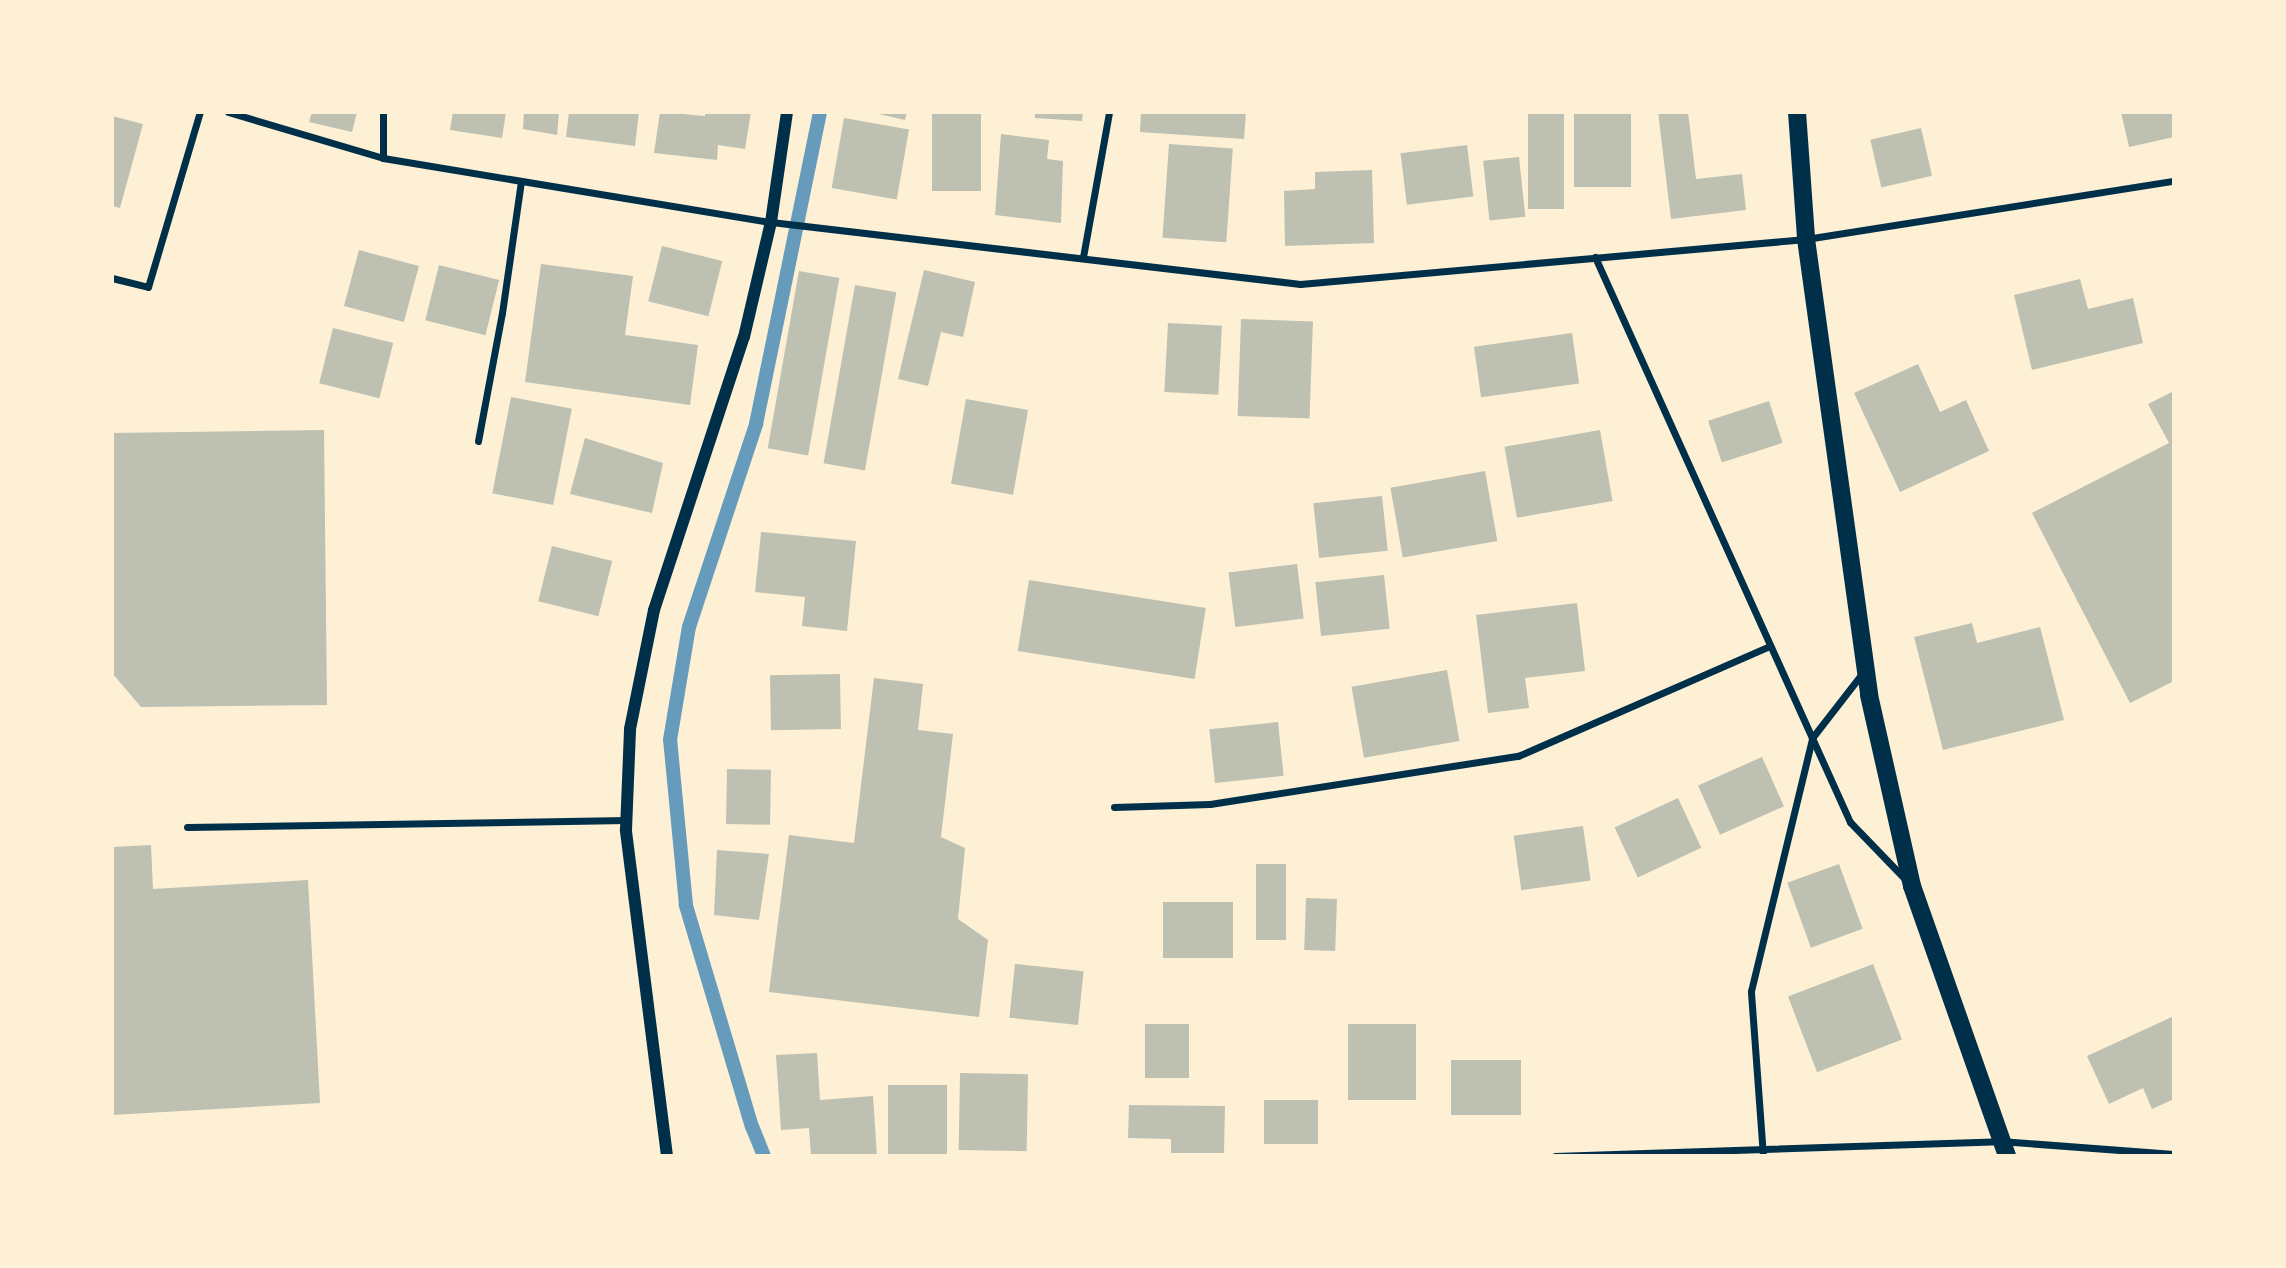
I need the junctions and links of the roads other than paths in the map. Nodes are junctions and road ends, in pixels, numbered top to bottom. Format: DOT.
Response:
graph roads {
  1 [pos="200,112"];
  2 [pos="228,112"];
  3 [pos="383,112"];
  4 [pos="787,112"];
  5 [pos="1109,112"];
  6 [pos="1797,112"];
  7 [pos="383,158"];
  8 [pos="521,181"];
  9 [pos="2174,181"];
  10 [pos="771,222"];
  11 [pos="1806,239"];
  12 [pos="1083,257"];
  13 [pos="1595,257"];
  14 [pos="112,278"];
  15 [pos="478,441"];
  16 [pos="1770,646"];
  17 [pos="1865,669"];
  18 [pos="1812,738"];
  19 [pos="1114,807"];
  20 [pos="627,820"];
  21 [pos="187,828"];
  22 [pos="1912,886"];
  23 [pos="2003,1149"];
  24 [pos="1762,1153"];
  25 [pos="2174,1154"];
  26 [pos="667,1156"];
  27 [pos="1555,1156"];
  1 -- 14 [label="street"];
  2 -- 7 [label="street"];
  3 -- 7 [label="street"];
  4 -- 10 [label="street"];
  5 -- 12 [label="street"];
  6 -- 11 [label="main road"];
  7 -- 8 [label="street"];
  8 -- 10 [label="street"];
  8 -- 15 [label="street"];
  9 -- 11 [label="street"];
  10 -- 12 [label="street"];
  10 -- 20 [label="street"];
  11 -- 13 [label="street"];
  11 -- 17 [label="main road"];
  12 -- 13 [label="street"];
  13 -- 16 [label="street"];
  16 -- 18 [label="street"];
  16 -- 19 [label="street"];
  17 -- 18 [label="street"];
  17 -- 22 [label="main road"];
  18 -- 22 [label="street"];
  18 -- 24 [label="street"];
  20 -- 21 [label="street"];
  20 -- 26 [label="street"];
  22 -- 23 [label="main road"];
  23 -- 24 [label="street"];
  23 -- 25 [label="street"];
  24 -- 27 [label="street"];
}
